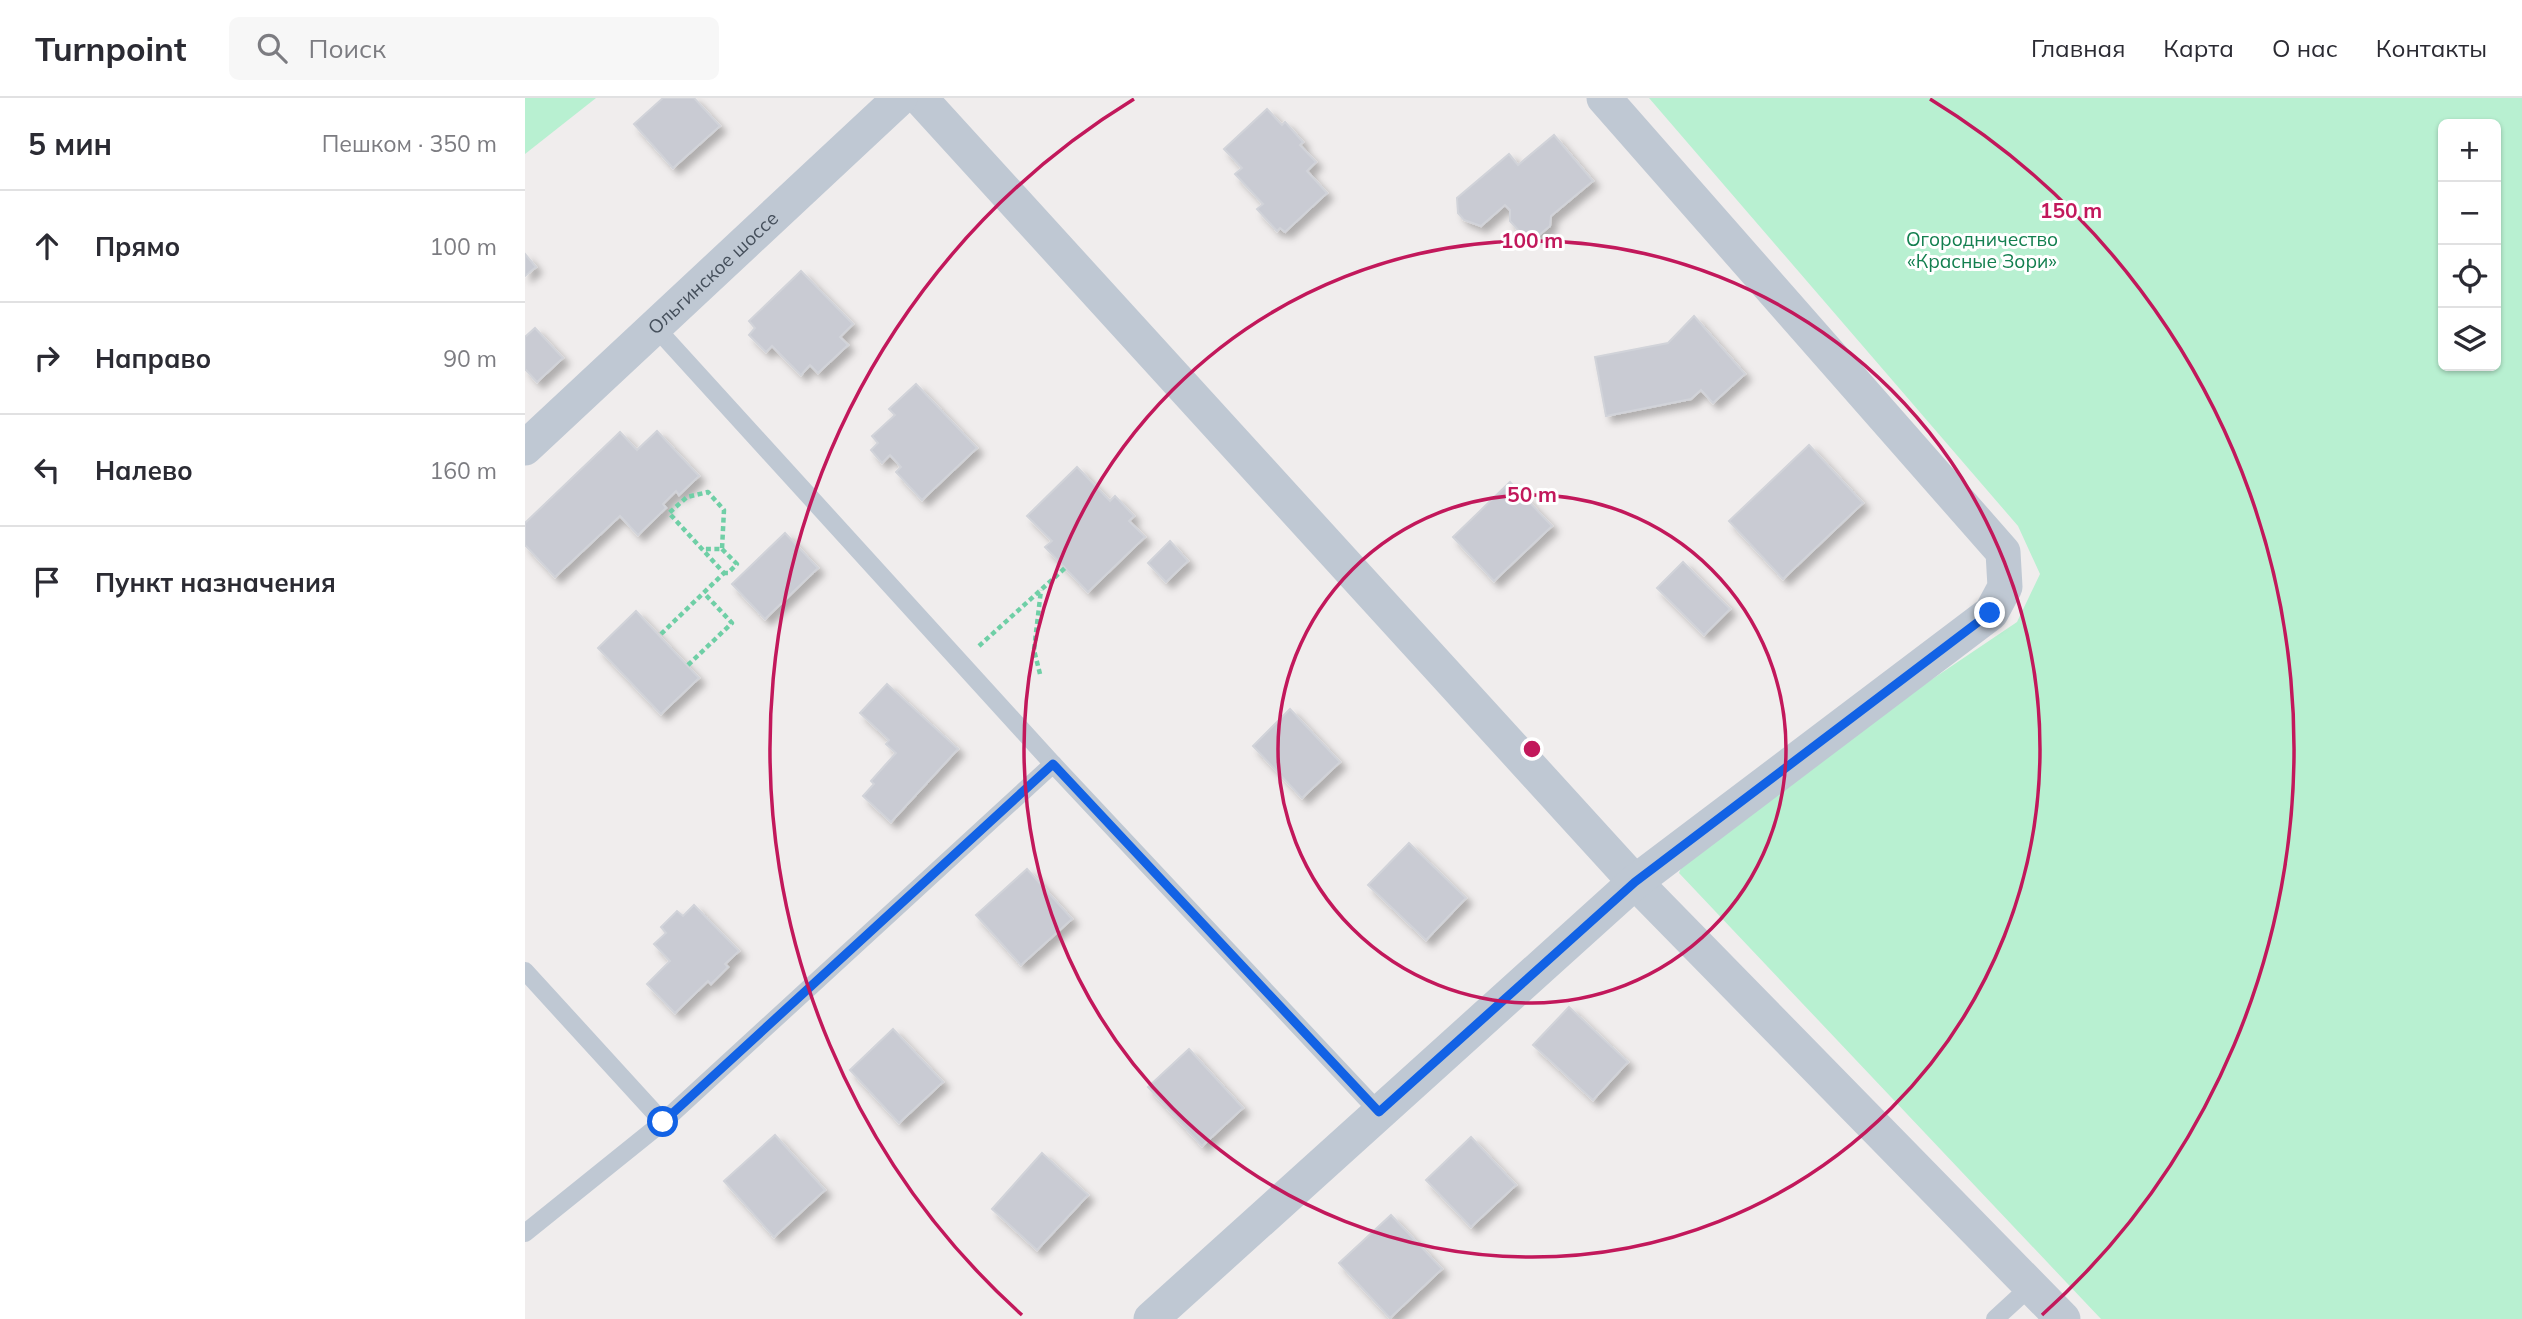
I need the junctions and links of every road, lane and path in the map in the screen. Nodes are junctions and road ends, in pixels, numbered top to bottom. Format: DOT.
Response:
graph roads {
  1 [pos="900,98"];
  2 [pos="920,98"];
  3 [pos="1604,98"];
  4 [pos="657,329"];
  5 [pos="525,449"];
  6 [pos="702,549"];
  7 [pos="722,549"];
  8 [pos="1065,568"];
  9 [pos="724,573"];
  10 [pos="1041,590"];
  11 [pos="704,593"];
  12 [pos="661,634"];
  13 [pos="990,637"];
  14 [pos="688,665"];
  15 [pos="1040,674"];
  16 [pos="1053,764"];
  17 [pos="1635,882"];
  18 [pos="525,971"];
  19 [pos="1379,1112"];
  20 [pos="663,1122"];
  21 [pos="525,1233"];
  22 [pos="2032,1285"];
  23 [pos="1151,1319"];
  24 [pos="1995,1319"];
  25 [pos="2063,1319"];
  1 -- 4 [label="lane"];
  1 -- 5 [label="street, Ольгинское шоссе"];
  2 -- 17 [label="street"];
  3 -- 17 [label="street"];
  4 -- 5 [label="lane"];
  4 -- 16 [label="lane"];
  6 -- 7 [label="path"];
  6 -- 7 [label="path"];
  6 -- 9 [label="path"];
  7 -- 9 [label="path"];
  8 -- 10 [label="path"];
  9 -- 11 [label="path"];
  10 -- 13 [label="path"];
  10 -- 15 [label="path"];
  11 -- 12 [label="path"];
  11 -- 14 [label="path"];
  16 -- 19 [label="lane"];
  16 -- 20 [label="lane"];
  17 -- 19 [label="street"];
  17 -- 22 [label="street"];
  18 -- 20 [label="lane"];
  19 -- 23 [label="street"];
  20 -- 21 [label="lane"];
  22 -- 24 [label="lane"];
  22 -- 25 [label="street"];
}
